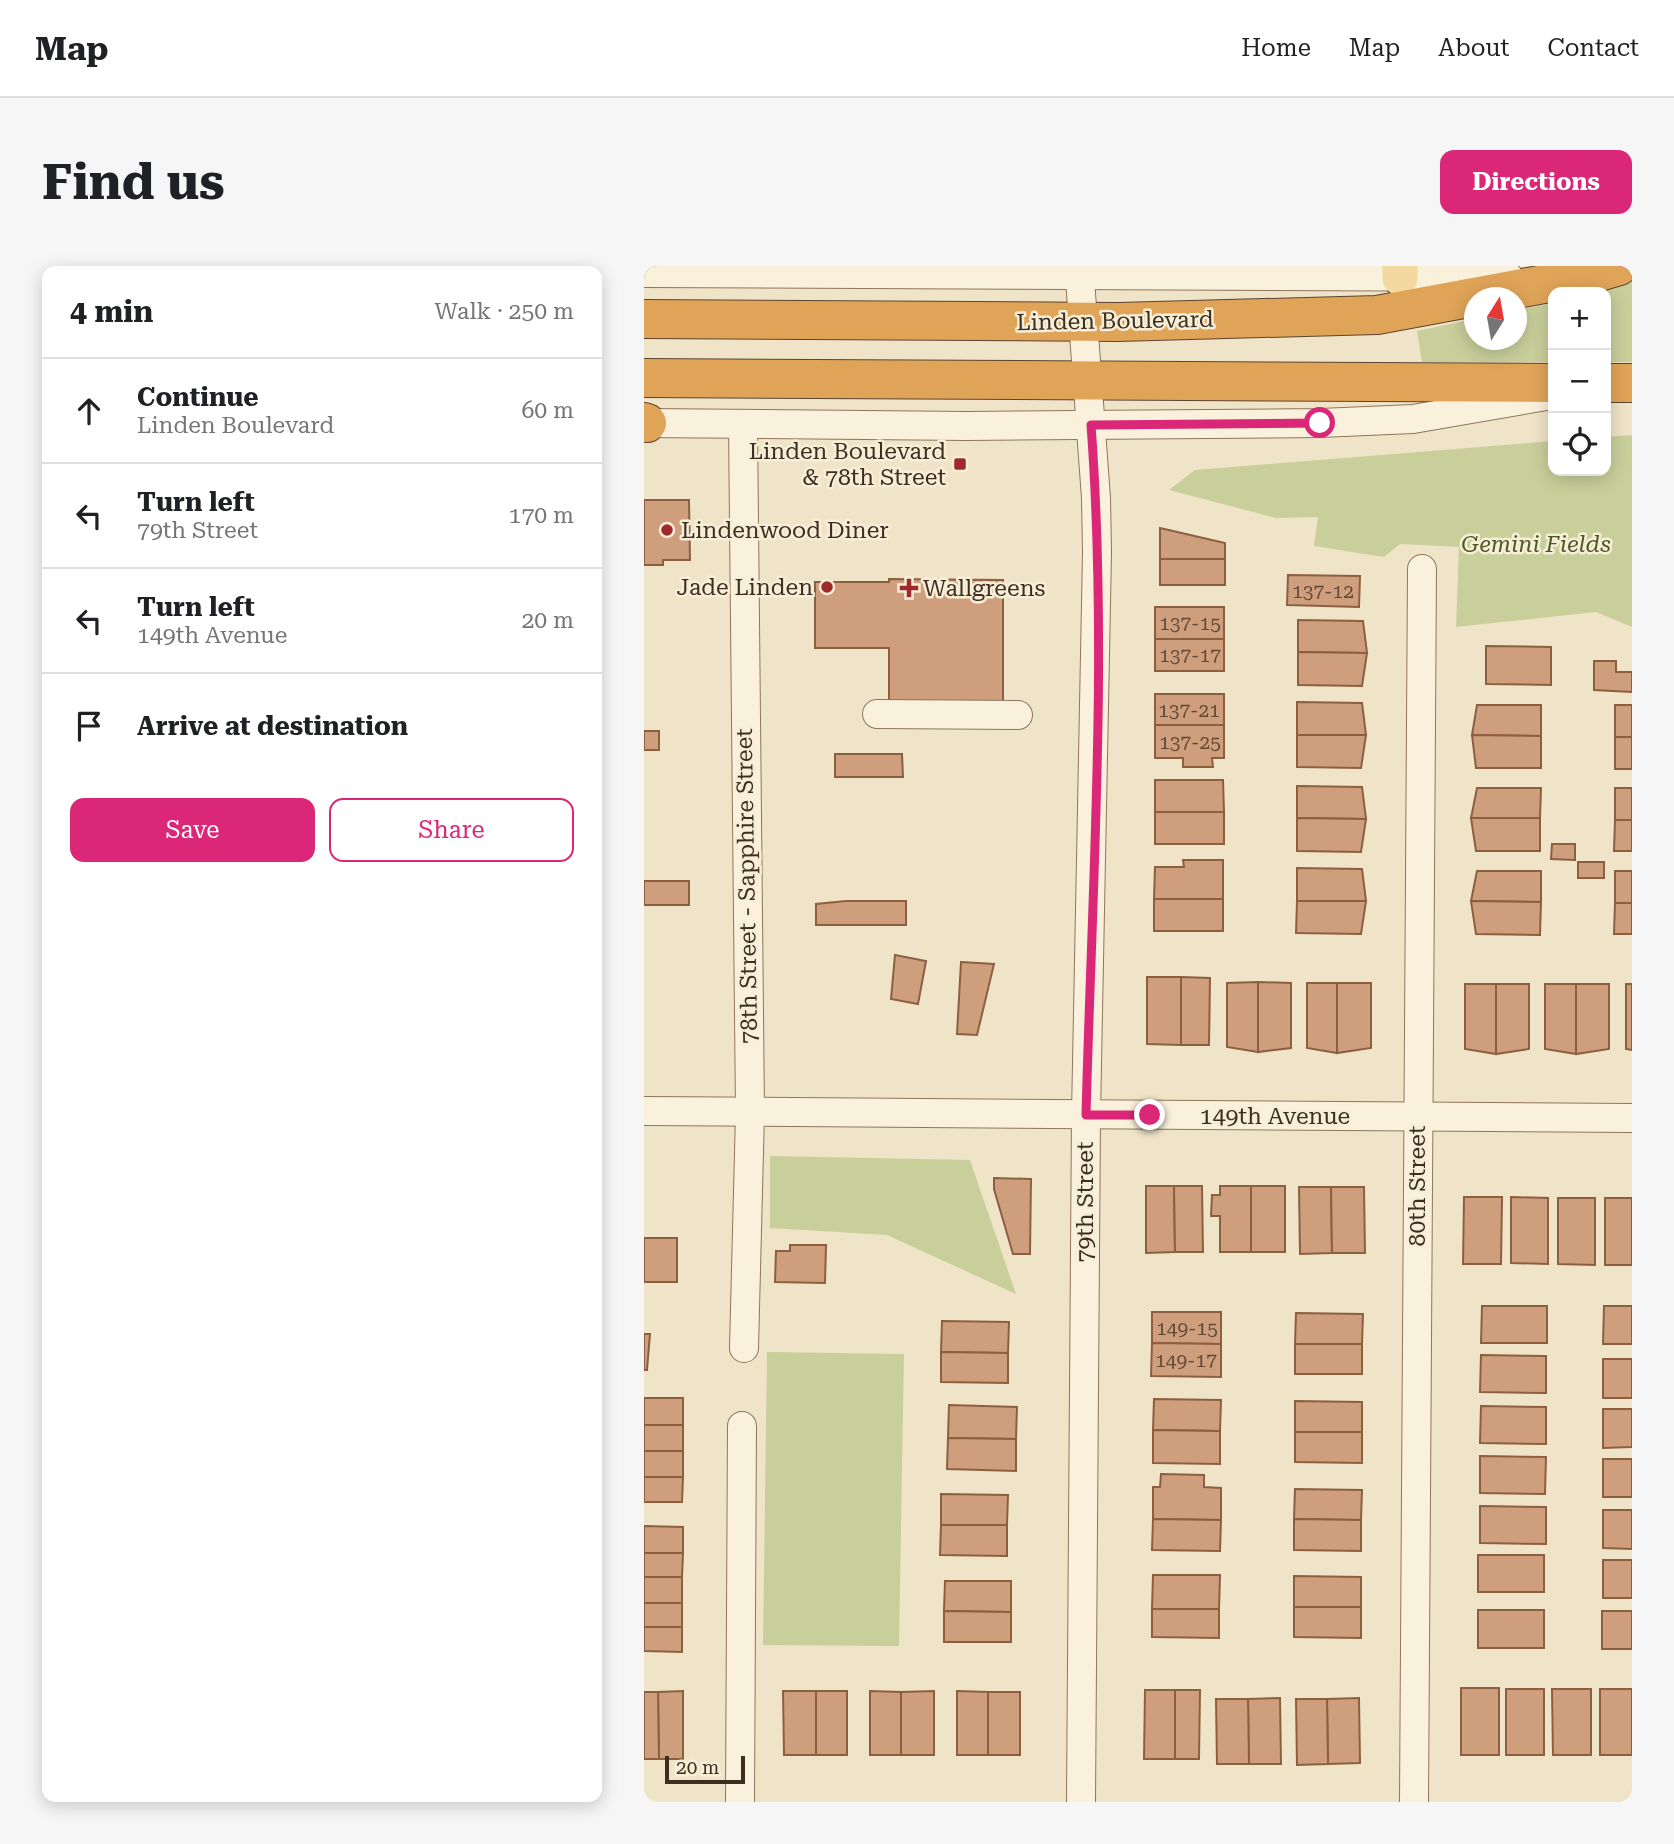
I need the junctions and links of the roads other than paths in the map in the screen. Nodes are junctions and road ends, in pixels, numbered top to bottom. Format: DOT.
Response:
graph roads {
  1 [pos="1619,266"];
  2 [pos="743,270"];
  3 [pos="1079,271"];
  4 [pos="644,272"];
  5 [pos="1400,285"];
  6 [pos="644,319"];
  7 [pos="1083,322"];
  8 [pos="644,378"];
  9 [pos="1087,379"];
  10 [pos="1548,383"];
  11 [pos="1548,395"];
  12 [pos="645,423"];
  13 [pos="743,424"];
  14 [pos="1091,425"];
  15 [pos="1422,569"];
  16 [pos="877,714"];
  17 [pos="1018,715"];
  18 [pos="644,1111"];
  19 [pos="750,1113"];
  20 [pos="1086,1115"];
  21 [pos="1417,1116"];
  22 [pos="1632,1118"];
  23 [pos="744,1348"];
  24 [pos="742,1426"];
  25 [pos="740,1802"];
  26 [pos="1081,1802"];
  27 [pos="1414,1802"];
  1 -- 5 [label="highway, Linden Boulevard"];
  2 -- 3 [label="street, Linden Boulevard"];
  2 -- 4 [label="street, Linden Boulevard"];
  3 -- 5 [label="street, Linden Boulevard"];
  3 -- 7 [label="street, 79th Street"];
  5 -- 7 [label="highway, Linden Boulevard"];
  6 -- 7 [label="highway, Linden Boulevard"];
  7 -- 9 [label="street, 79th Street"];
  8 -- 9 [label="highway"];
  9 -- 10 [label="highway"];
  9 -- 14 [label="street, 79th Street"];
  11 -- 14 [label="street"];
  12 -- 13 [label="street"];
  13 -- 14 [label="street"];
  13 -- 19 [label="street, 78th Street - Sapphire Street"];
  14 -- 20 [label="street, 79th Street"];
  15 -- 21 [label="street, 80th Street"];
  16 -- 17 [label="street"];
  18 -- 19 [label="street, 149th Avenue"];
  19 -- 20 [label="street, 149th Avenue"];
  19 -- 23 [label="street, 78th Street - Sapphire Street"];
  20 -- 21 [label="street, 149th Avenue"];
  20 -- 26 [label="street, 79th Street"];
  21 -- 22 [label="street, 149th Avenue"];
  21 -- 27 [label="street, 80th Street"];
  24 -- 25 [label="street"];
}
